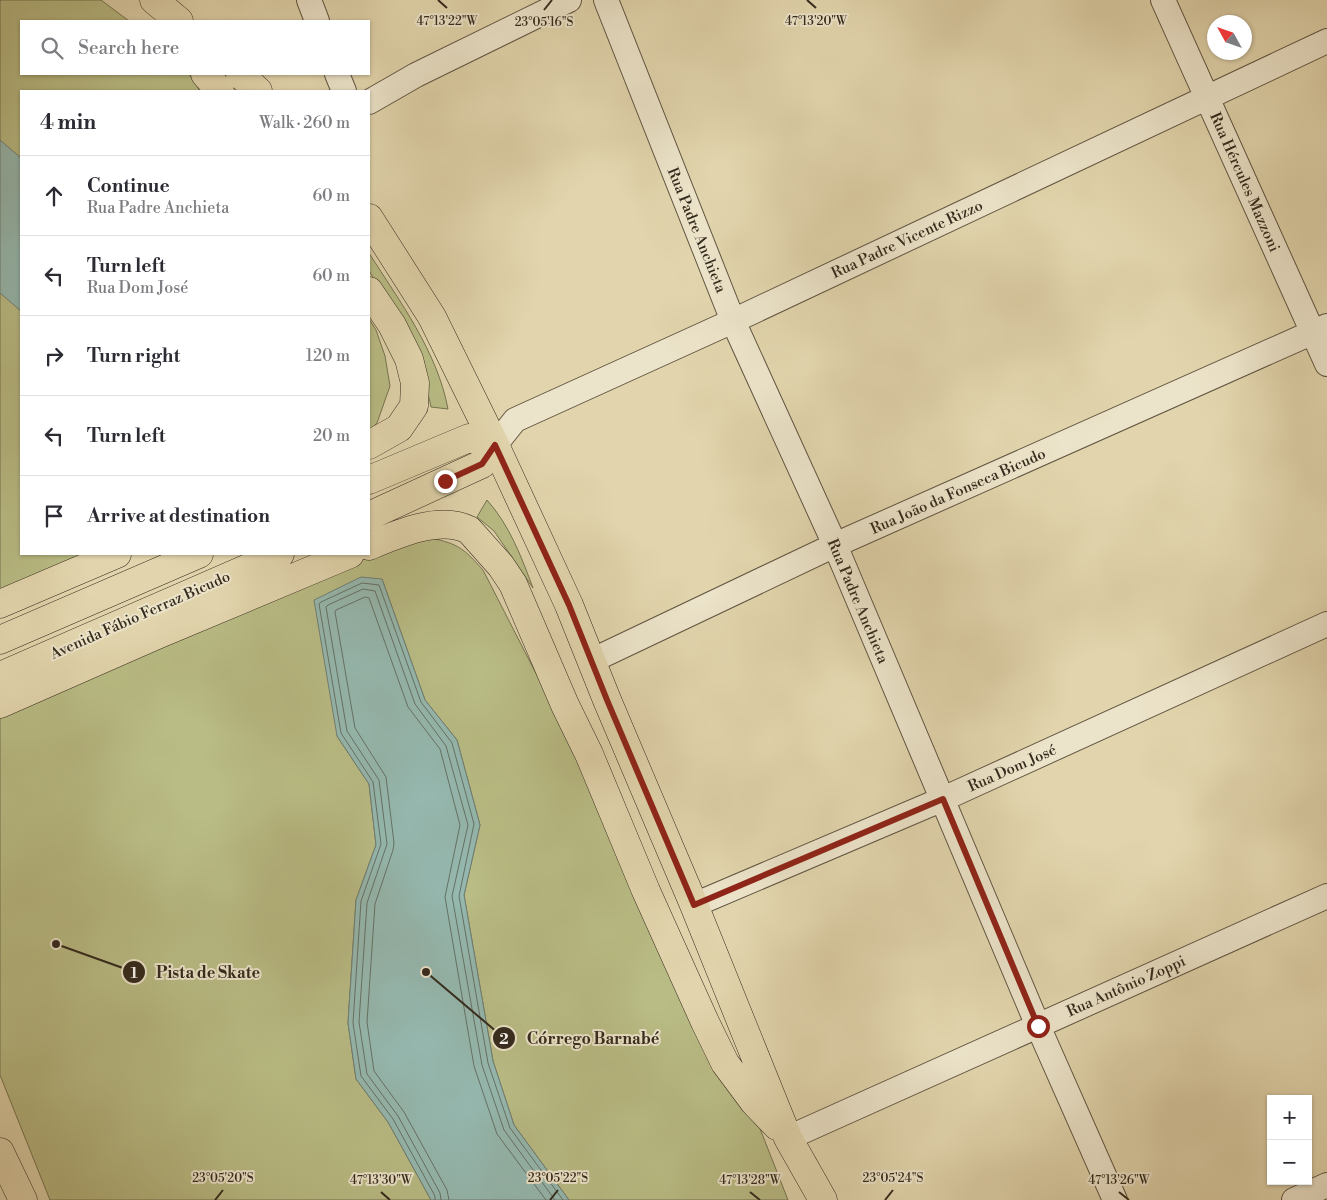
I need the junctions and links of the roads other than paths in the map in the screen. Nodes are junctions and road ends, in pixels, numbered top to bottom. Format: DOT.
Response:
graph roads {
  1 [pos="139,0"];
  2 [pos="154,0"];
  3 [pos="309,0"];
  4 [pos="569,0"];
  5 [pos="606,0"];
  6 [pos="1163,0"];
  7 [pos="157,20"];
  8 [pos="179,20"];
  9 [pos="317,20"];
  10 [pos="1327,41"];
  11 [pos="206,75"];
  12 [pos="241,75"];
  13 [pos="337,75"];
  14 [pos="219,90"];
  15 [pos="257,90"];
  16 [pos="344,90"];
  17 [pos="1206,97"];
  18 [pos="370,101"];
  19 [pos="370,220"];
  20 [pos="370,292"];
  21 [pos="733,321"];
  22 [pos="1320,329"];
  23 [pos="1327,364"];
  24 [pos="370,444"];
  25 [pos="495,445"];
  26 [pos="370,480"];
  27 [pos="370,516"];
  28 [pos="835,545"];
  29 [pos="370,546"];
  30 [pos="115,555"];
  31 [pos="197,555"];
  32 [pos="278,555"];
  33 [pos="348,555"];
  34 [pos="0,604"];
  35 [pos="522,604"];
  36 [pos="1327,624"];
  37 [pos="0,640"];
  38 [pos="591,660"];
  39 [pos="0,676"];
  40 [pos="0,704"];
  41 [pos="943,799"];
  42 [pos="1327,896"];
  43 [pos="694,905"];
  44 [pos="1038,1026"];
  45 [pos="788,1138"];
  46 [pos="0,1152"];
  47 [pos="1327,1186"];
  48 [pos="23,1200"];
  49 [pos="824,1200"];
  50 [pos="1115,1200"];
  51 [pos="1294,1200"];
  1 -- 7 [label="main road"];
  2 -- 8 [label="main road"];
  3 -- 9 [label="street"];
  4 -- 18 [label="street"];
  5 -- 21 [label="street, Rua Padre Anchieta"];
  6 -- 17 [label="street, Rua Hércules Mazzoni"];
  10 -- 17 [label="street, Rua Padre Vicente Rizzo"];
  11 -- 14 [label="main road"];
  12 -- 15 [label="main road"];
  13 -- 16 [label="street"];
  17 -- 21 [label="street, Rua Padre Vicente Rizzo"];
  17 -- 22 [label="street, Rua Hércules Mazzoni"];
  19 -- 25 [label="main road"];
  20 -- 24 [label="main road"];
  21 -- 25 [label="street, Rua Padre Vicente Rizzo"];
  21 -- 28 [label="street, Rua Padre Anchieta"];
  22 -- 23 [label="street, Rua Hércules Mazzoni"];
  22 -- 28 [label="street, Rua João da Fonseca Bicudo"];
  25 -- 26 [label="main road"];
  25 -- 27 [label="main road"];
  25 -- 38 [label="main road"];
  28 -- 38 [label="street, Rua João da Fonseca Bicudo"];
  28 -- 41 [label="street, Rua Padre Anchieta"];
  29 -- 35 [label="main road"];
  30 -- 34 [label="main road"];
  31 -- 37 [label="main road"];
  32 -- 39 [label="main road, Avenida Fábio Ferraz Bicudo"];
  33 -- 40 [label="main road"];
  35 -- 38 [label="main road"];
  35 -- 45 [label="main road"];
  36 -- 41 [label="street, Rua Dom José"];
  38 -- 43 [label="main road"];
  41 -- 43 [label="street, Rua Dom José"];
  41 -- 44 [label="street, Rua Padre Anchieta"];
  42 -- 44 [label="street, Rua Antônio Zoppi"];
  43 -- 45 [label="main road"];
  44 -- 45 [label="street, Rua Antônio Zoppi"];
  44 -- 50 [label="street, Rua Padre Anchieta"];
  45 -- 49 [label="main road"];
  46 -- 48 [label="main road"];
  47 -- 51 [label="street"];
}
